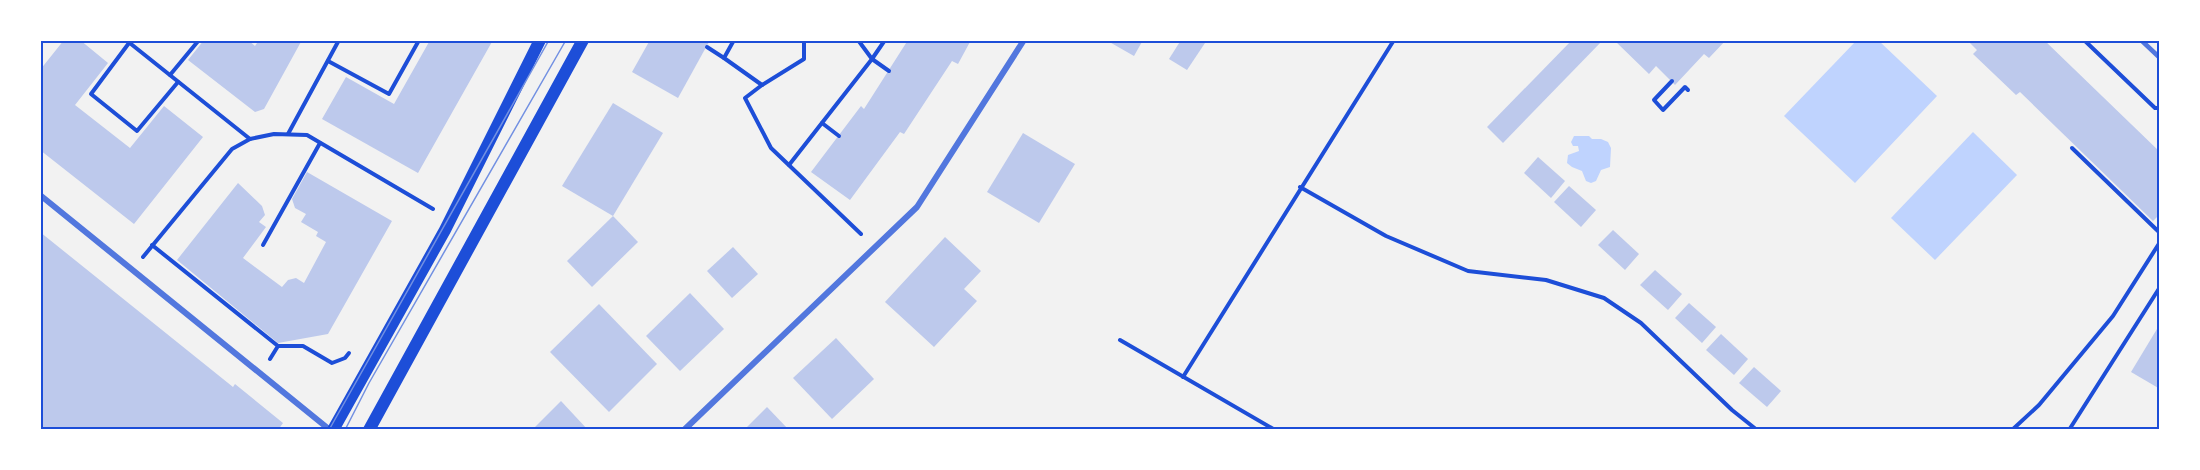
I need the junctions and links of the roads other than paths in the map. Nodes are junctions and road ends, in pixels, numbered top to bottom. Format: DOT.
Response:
graph roads {
  1 [pos="540,40"];
  2 [pos="583,40"];
  3 [pos="1024,40"];
  4 [pos="2141,40"];
  5 [pos="2160,58"];
  6 [pos="40,195"];
  7 [pos="332,429"];
  8 [pos="369,429"];
  9 [pos="684,429"];
  1 -- 7 [label="main road"];
  2 -- 8 [label="main road"];
  3 -- 9 [label="street"];
  4 -- 5 [label="lane"];
  6 -- 7 [label="street"];
}
